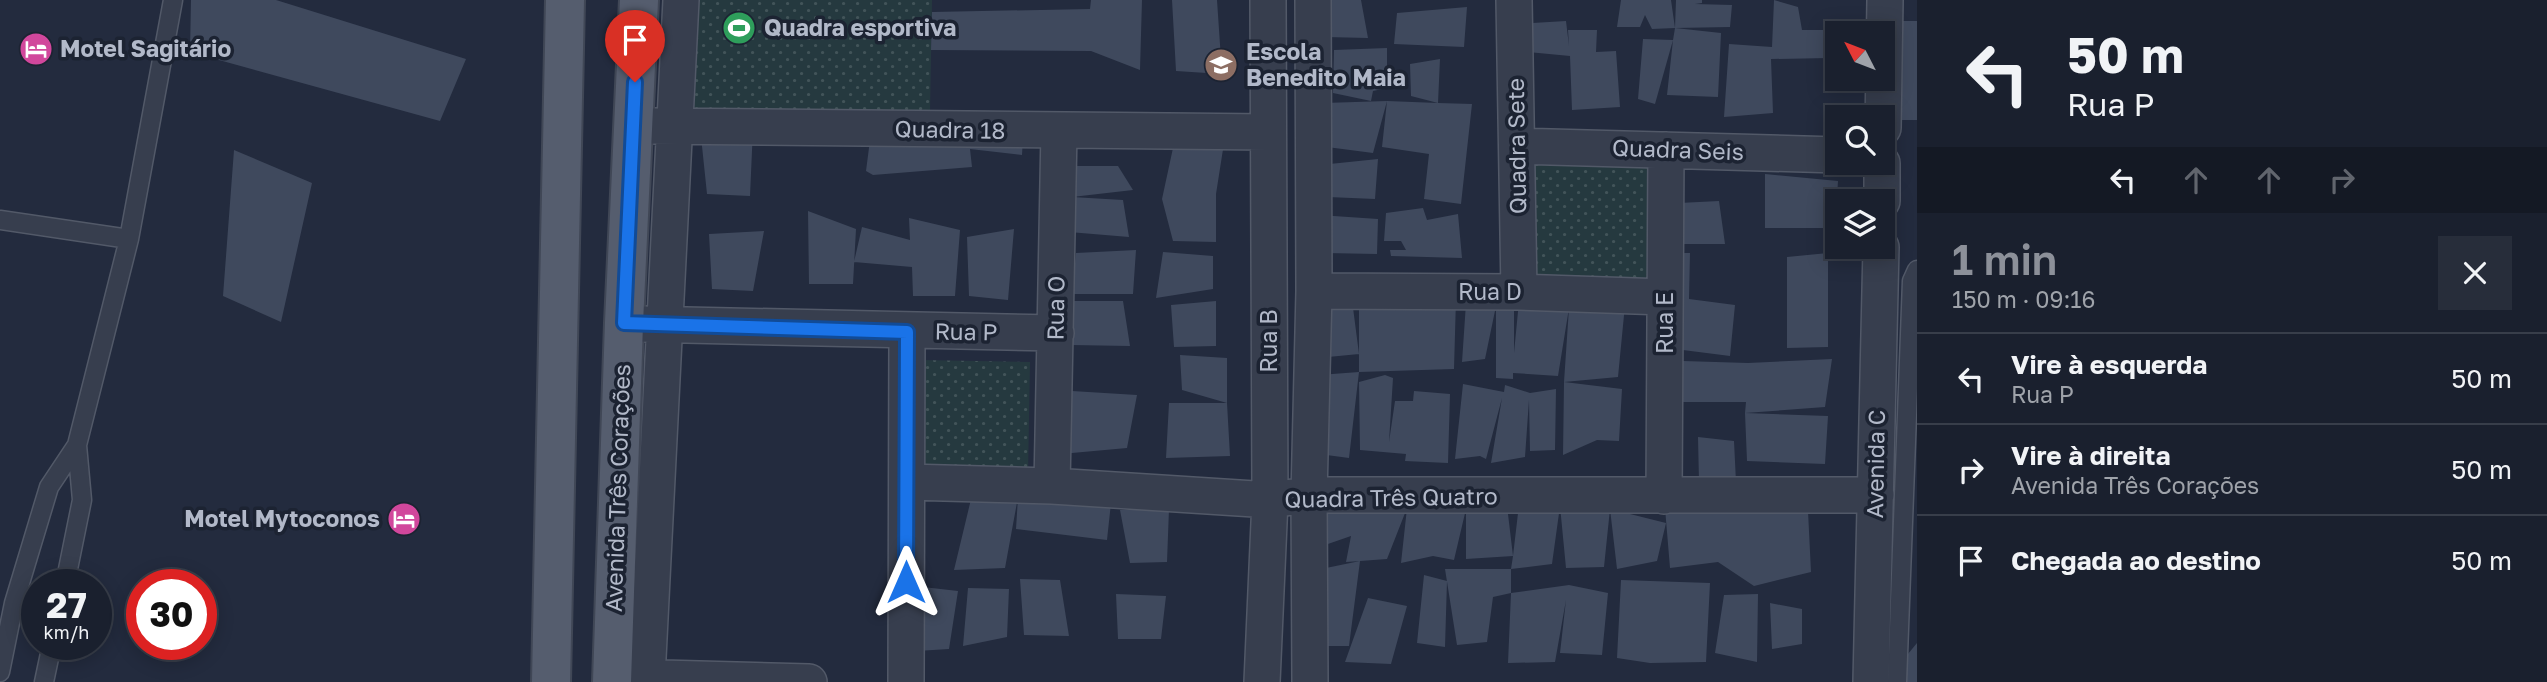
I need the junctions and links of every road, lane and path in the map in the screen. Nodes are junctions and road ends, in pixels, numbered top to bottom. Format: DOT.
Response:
graph roads {
  1 [pos="173,0"];
  2 [pos="565,0"];
  3 [pos="639,0"];
  4 [pos="681,0"];
  5 [pos="1268,0"];
  6 [pos="1313,0"];
  7 [pos="1514,0"];
  8 [pos="1885,0"];
  9 [pos="1883,105"];
  10 [pos="632,126"];
  11 [pos="676,127"];
  12 [pos="1059,131"];
  13 [pos="1268,132"];
  14 [pos="1518,146"];
  15 [pos="1666,150"];
  16 [pos="1825,155"];
  17 [pos="0,220"];
  18 [pos="129,239"];
  19 [pos="1881,259"];
  20 [pos="1917,270"];
  21 [pos="1314,292"];
  22 [pos="1519,292"];
  23 [pos="1665,297"];
  24 [pos="624,323"];
  25 [pos="664,325"];
  26 [pos="907,332"];
  27 [pos="1056,334"];
  28 [pos="77,445"];
  29 [pos="907,482"];
  30 [pos="1052,486"];
  31 [pos="1309,495"];
  32 [pos="1876,495"];
  33 [pos="1664,496"];
  34 [pos="1270,500"];
  35 [pos="68,569"];
  36 [pos="49,660"];
  37 [pos="0,672"];
  38 [pos="624,679"];
  39 [pos="44,682"];
  40 [pos="551,682"];
  41 [pos="809,682"];
  42 [pos="906,682"];
  43 [pos="1262,682"];
  44 [pos="1310,682"];
  45 [pos="1871,682"];
  46 [pos="1897,682"];
  1 -- 18 [label="lane"];
  2 -- 40 [label="main road"];
  3 -- 10 [label="main road, Avenida Três Corações"];
  4 -- 11 [label="street"];
  5 -- 13 [label="street, Rua B"];
  6 -- 21 [label="street, Rua B"];
  7 -- 14 [label="street, Quadra Sete"];
  8 -- 9 [label="street"];
  10 -- 11 [label="street, Quadra 18"];
  10 -- 24 [label="main road, Avenida Três Corações"];
  11 -- 12 [label="street, Quadra 18"];
  11 -- 25 [label="street"];
  12 -- 13 [label="street, Quadra 18"];
  12 -- 27 [label="street, Rua O"];
  13 -- 34 [label="street, Rua B"];
  14 -- 15 [label="street, Quadra Seis"];
  14 -- 22 [label="street, Quadra Sete"];
  15 -- 16 [label="street, Quadra Seis"];
  15 -- 23 [label="street, Rua E"];
  17 -- 18 [label="lane"];
  18 -- 28 [label="lane"];
  19 -- 32 [label="street, Avenida C"];
  20 -- 46 [label="lane"];
  21 -- 22 [label="street, Rua D"];
  21 -- 31 [label="street, Rua B"];
  22 -- 23 [label="street, Rua D"];
  23 -- 33 [label="street, Rua E"];
  24 -- 25 [label="street, Rua P"];
  24 -- 38 [label="main road, Avenida Três Corações"];
  25 -- 26 [label="street, Rua P"];
  25 -- 38 [label="street"];
  26 -- 27 [label="street, Rua P"];
  26 -- 29 [label="street"];
  27 -- 30 [label="street, Rua O"];
  28 -- 35 [label="lane"];
  28 -- 37 [label="lane"];
  29 -- 30 [label="street, Quadra Três Quatro"];
  29 -- 42 [label="street"];
  30 -- 34 [label="street, Quadra Três Quatro"];
  31 -- 33 [label="street, Quadra Três Quatro"];
  31 -- 34 [label="street, Quadra Três Quatro"];
  31 -- 44 [label="street, Rua B"];
  32 -- 33 [label="street, Quadra Três Quatro"];
  32 -- 45 [label="street, Avenida C"];
  34 -- 43 [label="street, Rua B"];
  36 -- 39 [label="lane"];
  38 -- 41 [label="street"];
}
